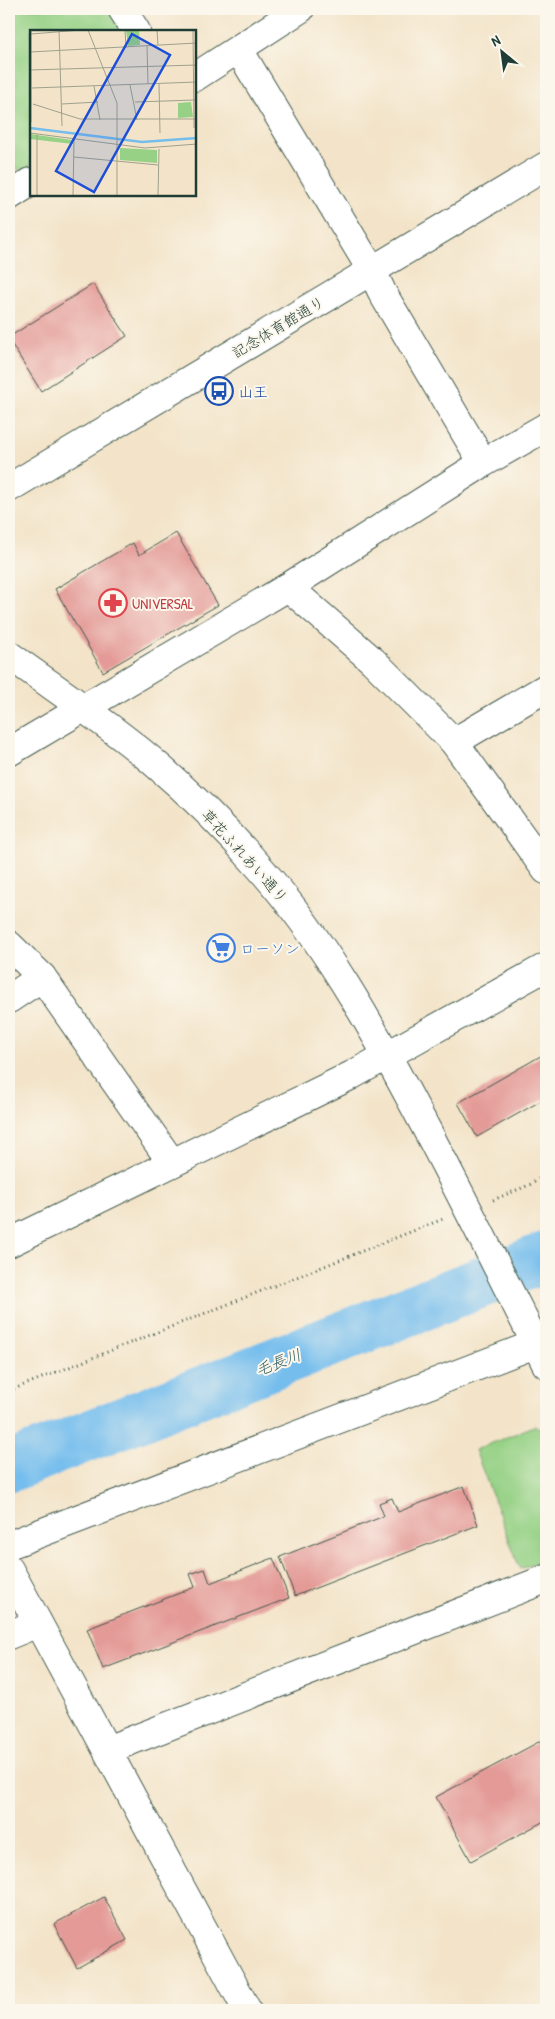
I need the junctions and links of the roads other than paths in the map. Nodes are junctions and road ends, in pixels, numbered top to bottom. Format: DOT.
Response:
graph roads {
  1 [pos="122,9"];
  2 [pos="300,9"];
  3 [pos="135,30"];
  4 [pos="239,50"];
  5 [pos="196,76"];
  6 [pos="546,166"];
  7 [pos="372,271"];
  8 [pos="546,427"];
  9 [pos="483,463"];
  10 [pos="9,488"];
  11 [pos="288,587"];
  12 [pos="9,655"];
  13 [pos="546,688"];
  14 [pos="83,708"];
  15 [pos="454,742"];
  16 [pos="9,752"];
  17 [pos="546,870"];
  18 [pos="9,945"];
  19 [pos="546,967"];
  20 [pos="42,977"];
  21 [pos="9,999"];
  22 [pos="388,1056"];
  23 [pos="172,1163"];
  24 [pos="9,1243"];
  25 [pos="539,1344"];
  26 [pos="9,1545"];
  27 [pos="9,1569"];
  28 [pos="546,1579"];
  29 [pos="38,1624"];
  30 [pos="9,1635"];
  31 [pos="107,1750"];
  32 [pos="247,2010"];
  1 -- 3 [label="street"];
  2 -- 4 [label="street"];
  4 -- 5 [label="street"];
  4 -- 7 [label="street"];
  6 -- 7 [label="street, 記念体育館通り"];
  7 -- 9 [label="street"];
  7 -- 10 [label="street, 記念体育館通り"];
  8 -- 9 [label="street"];
  9 -- 11 [label="street"];
  11 -- 14 [label="street"];
  11 -- 15 [label="street"];
  12 -- 14 [label="street, 草花ふれあい通り"];
  13 -- 15 [label="street"];
  14 -- 16 [label="street"];
  14 -- 22 [label="street, 草花ふれあい通り"];
  15 -- 17 [label="street"];
  18 -- 20 [label="street"];
  19 -- 22 [label="street"];
  20 -- 21 [label="street"];
  20 -- 23 [label="street"];
  22 -- 23 [label="street"];
  22 -- 25 [label="street, 草花ふれあい通り"];
  23 -- 24 [label="street"];
  25 -- 26 [label="street"];
  27 -- 29 [label="street"];
  28 -- 31 [label="street"];
  29 -- 30 [label="street"];
  29 -- 31 [label="street"];
  31 -- 32 [label="street"];
}
